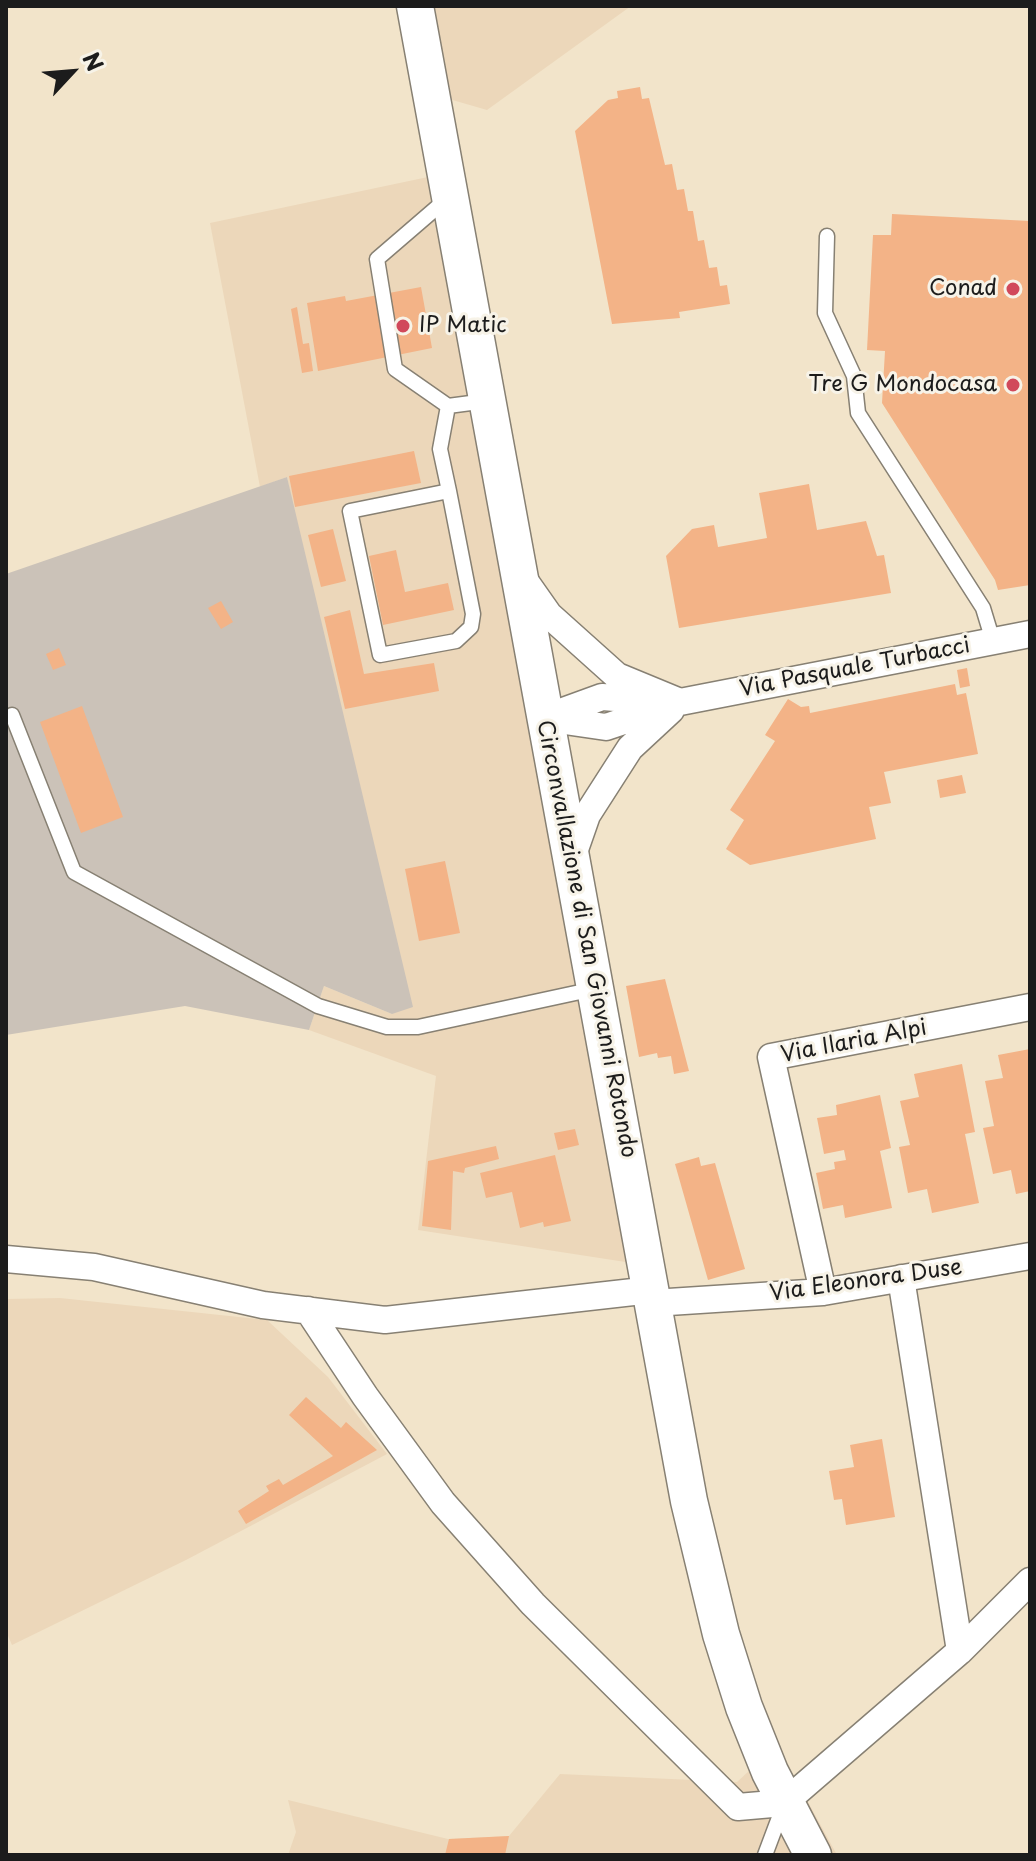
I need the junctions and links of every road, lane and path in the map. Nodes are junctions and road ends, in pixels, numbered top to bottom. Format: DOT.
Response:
graph roads {
  1 [pos="415,6"];
  2 [pos="449,197"];
  3 [pos="827,236"];
  4 [pos="486,401"];
  5 [pos="448,406"];
  6 [pos="449,491"];
  7 [pos="517,569"];
  8 [pos="1030,634"];
  9 [pos="993,641"];
  10 [pos="680,702"];
  11 [pos="12,715"];
  12 [pos="544,718"];
  13 [pos="571,862"];
  14 [pos="595,988"];
  15 [pos="1030,1007"];
  16 [pos="1030,1256"];
  17 [pos="6,1259"];
  18 [pos="901,1278"];
  19 [pos="823,1292"];
  20 [pos="652,1296"];
  21 [pos="308,1310"];
  22 [pos="1030,1581"];
  23 [pos="960,1651"];
  24 [pos="784,1803"];
  25 [pos="765,1855"];
  26 [pos="813,1855"];
  1 -- 2 [label="main road, Circonvallazione di San Giovanni Rotondo"];
  2 -- 4 [label="main road, Circonvallazione di San Giovanni Rotondo"];
  2 -- 5 [label="lane"];
  3 -- 9 [label="lane"];
  4 -- 5 [label="lane"];
  4 -- 7 [label="main road, Circonvallazione di San Giovanni Rotondo"];
  5 -- 6 [label="lane"];
  6 -- 6 [label="lane"];
  7 -- 10 [label="street"];
  7 -- 12 [label="main road, Circonvallazione di San Giovanni Rotondo"];
  8 -- 9 [label="street, Via Pasquale Turbacci"];
  9 -- 10 [label="street, Via Pasquale Turbacci"];
  10 -- 12 [label="street, Via Pasquale Turbacci"];
  10 -- 13 [label="street"];
  11 -- 14 [label="lane"];
  12 -- 13 [label="main road, Circonvallazione di San Giovanni Rotondo"];
  13 -- 14 [label="main road, Circonvallazione di San Giovanni Rotondo"];
  14 -- 20 [label="main road, Circonvallazione di San Giovanni Rotondo"];
  15 -- 19 [label="street, Via Ilaria Alpi"];
  16 -- 18 [label="street, Via Eleonora Duse"];
  17 -- 21 [label="street, Via Eleonora Duse"];
  18 -- 19 [label="street, Via Eleonora Duse"];
  18 -- 23 [label="street"];
  19 -- 20 [label="street, Via Eleonora Duse"];
  20 -- 21 [label="street, Via Eleonora Duse"];
  20 -- 24 [label="main road, Circonvallazione di San Giovanni Rotondo"];
  21 -- 24 [label="street"];
  22 -- 23 [label="street"];
  23 -- 24 [label="street"];
  24 -- 25 [label="lane"];
  24 -- 26 [label="main road, Circonvallazione di San Giovanni Rotondo"];
}
